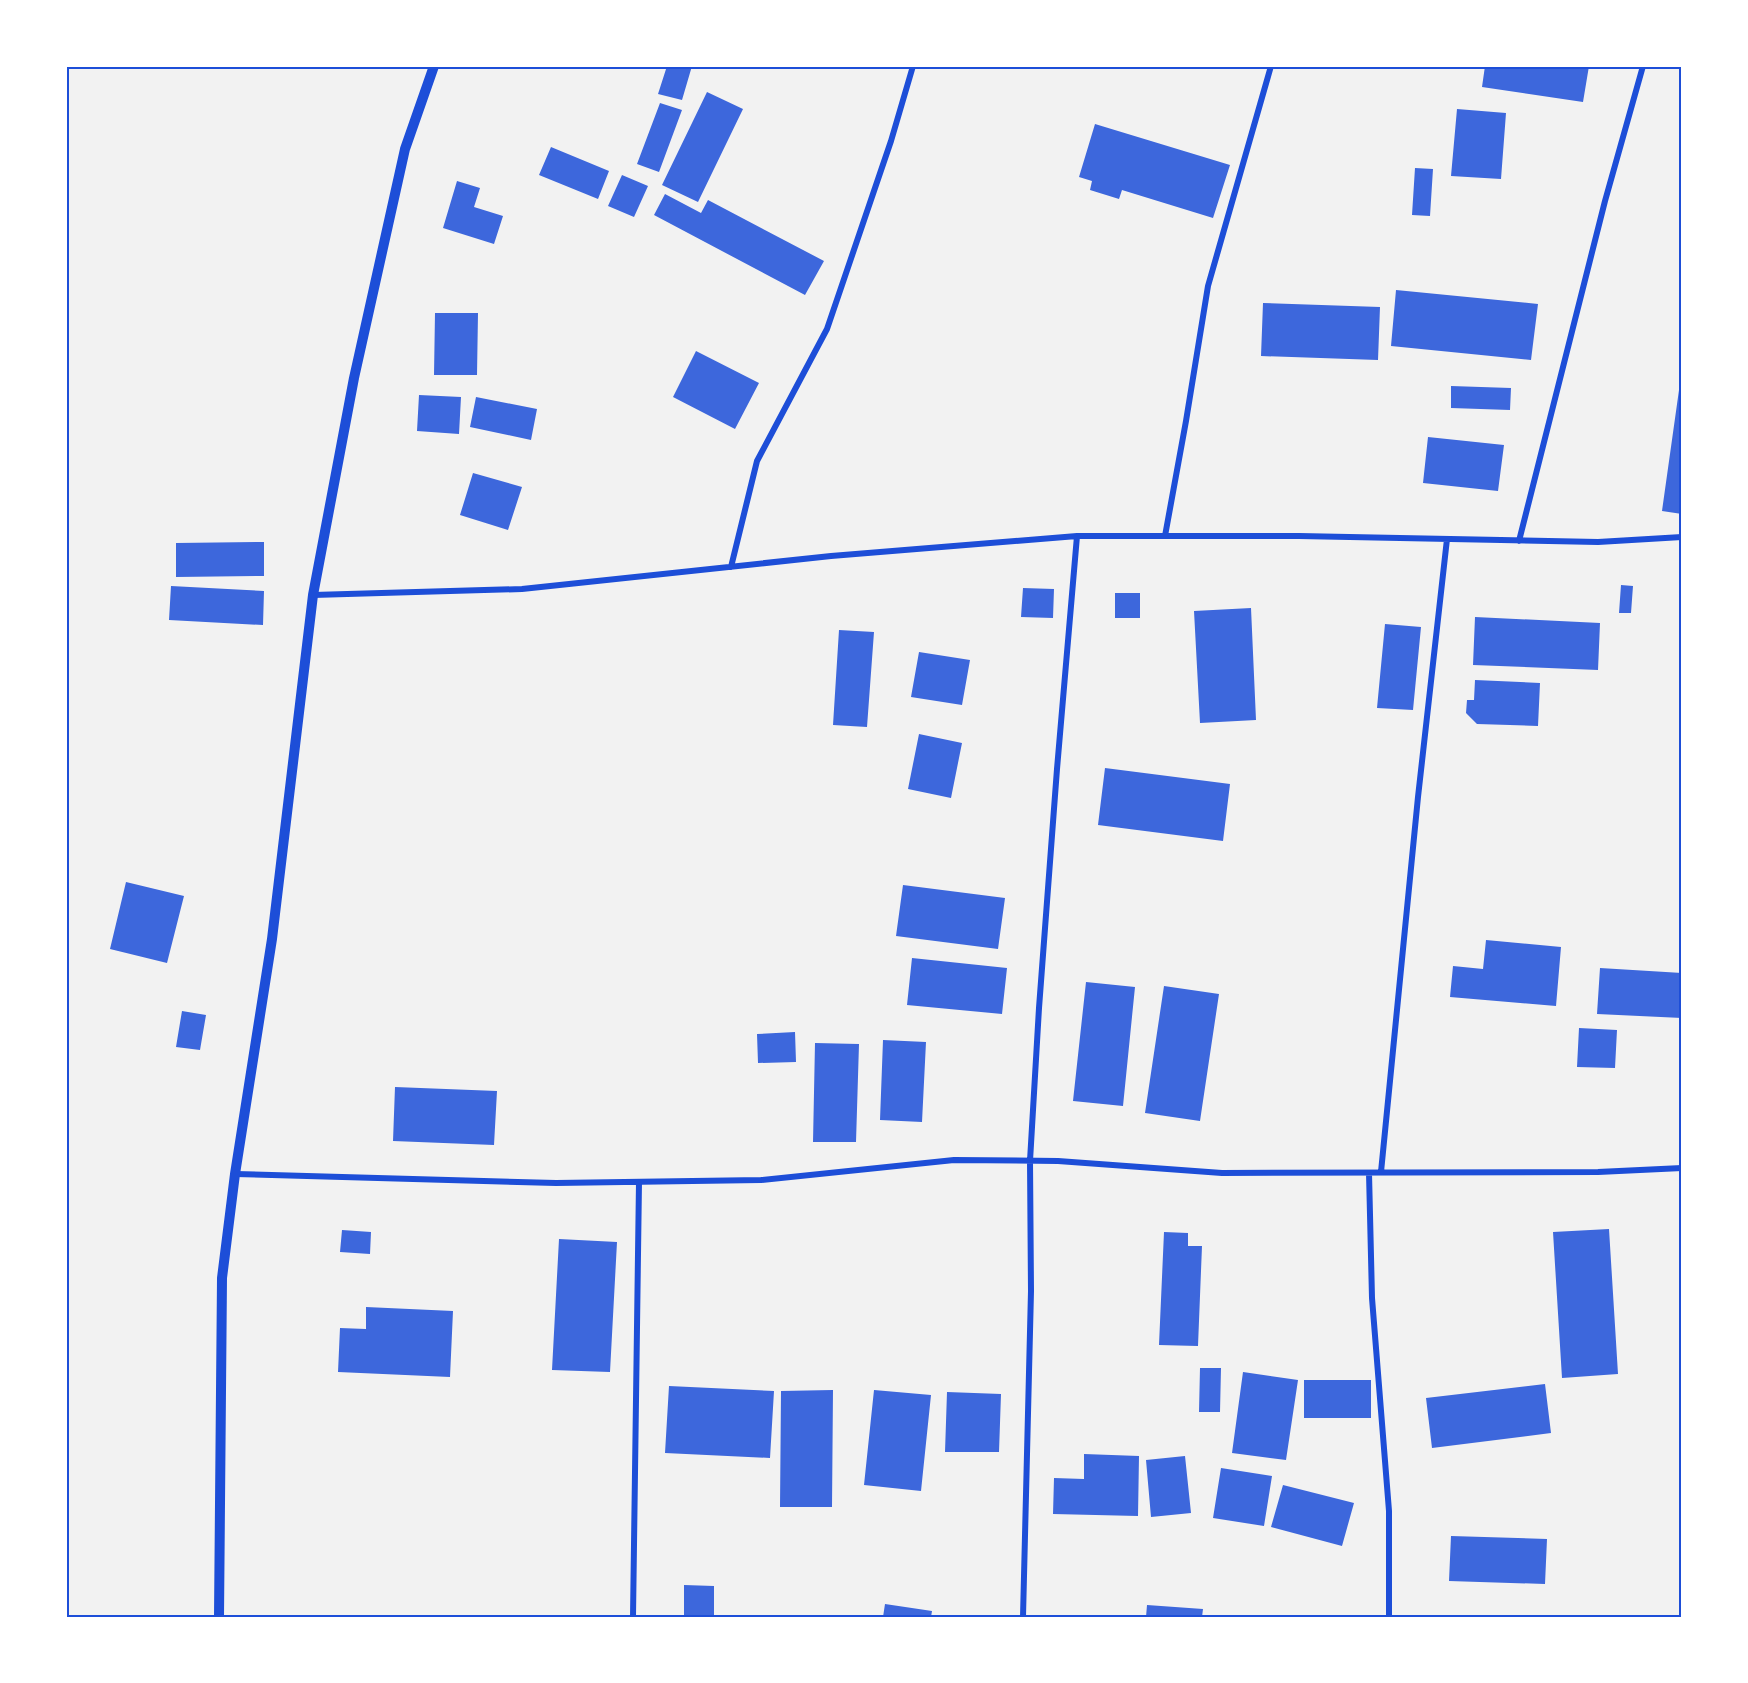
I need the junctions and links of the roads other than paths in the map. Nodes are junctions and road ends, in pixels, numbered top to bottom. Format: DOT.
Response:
graph roads {
  1 [pos="434,66"];
  2 [pos="913,66"];
  3 [pos="1271,66"];
  4 [pos="1643,66"];
  5 [pos="1077,536"];
  6 [pos="1165,536"];
  7 [pos="1682,537"];
  8 [pos="1447,539"];
  9 [pos="1519,541"];
  10 [pos="731,567"];
  11 [pos="313,596"];
  12 [pos="1030,1161"];
  13 [pos="1682,1168"];
  14 [pos="1380,1172"];
  15 [pos="1369,1173"];
  16 [pos="235,1174"];
  17 [pos="639,1182"];
  18 [pos="219,1617"];
  19 [pos="633,1617"];
  20 [pos="1023,1617"];
  21 [pos="1389,1617"];
  1 -- 11 [label="street"];
  2 -- 10 [label="street"];
  3 -- 6 [label="street"];
  4 -- 9 [label="street"];
  5 -- 6 [label="street"];
  5 -- 10 [label="street"];
  5 -- 12 [label="street"];
  6 -- 8 [label="street"];
  7 -- 9 [label="street"];
  8 -- 9 [label="street"];
  8 -- 14 [label="street"];
  10 -- 11 [label="street"];
  11 -- 16 [label="street"];
  12 -- 15 [label="street"];
  12 -- 17 [label="street"];
  12 -- 20 [label="street"];
  13 -- 14 [label="street"];
  14 -- 15 [label="street"];
  15 -- 21 [label="street"];
  16 -- 17 [label="street"];
  16 -- 18 [label="street"];
  17 -- 19 [label="street"];
}
